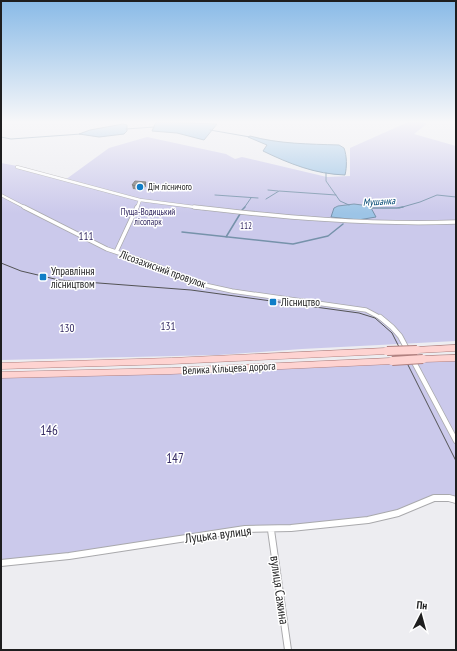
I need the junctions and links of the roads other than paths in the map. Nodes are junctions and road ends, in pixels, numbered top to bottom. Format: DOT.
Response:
graph roads {
  1 [pos="18,167"];
  2 [pos="1,195"];
  3 [pos="140,200"];
  4 [pos="456,222"];
  5 [pos="116,252"];
  6 [pos="456,348"];
  7 [pos="456,358"];
  8 [pos="1,366"];
  9 [pos="1,375"];
  10 [pos="456,441"];
  11 [pos="456,500"];
  12 [pos="271,530"];
  13 [pos="1,563"];
  14 [pos="288,650"];
  1 -- 3 [label="street"];
  2 -- 5 [label="street, Лісозахисний провулок"];
  3 -- 4 [label="street"];
  3 -- 5 [label="street"];
  5 -- 10 [label="street, Лісозахисний провулок"];
  6 -- 8 [label="main road, Велика Кільцева дорога, bridge"];
  7 -- 9 [label="main road, Велика Кільцева дорога, bridge"];
  11 -- 12 [label="street, Луцька вулиця"];
  12 -- 13 [label="street, Луцька вулиця"];
  12 -- 14 [label="street, вулиця Сажина"];
}
